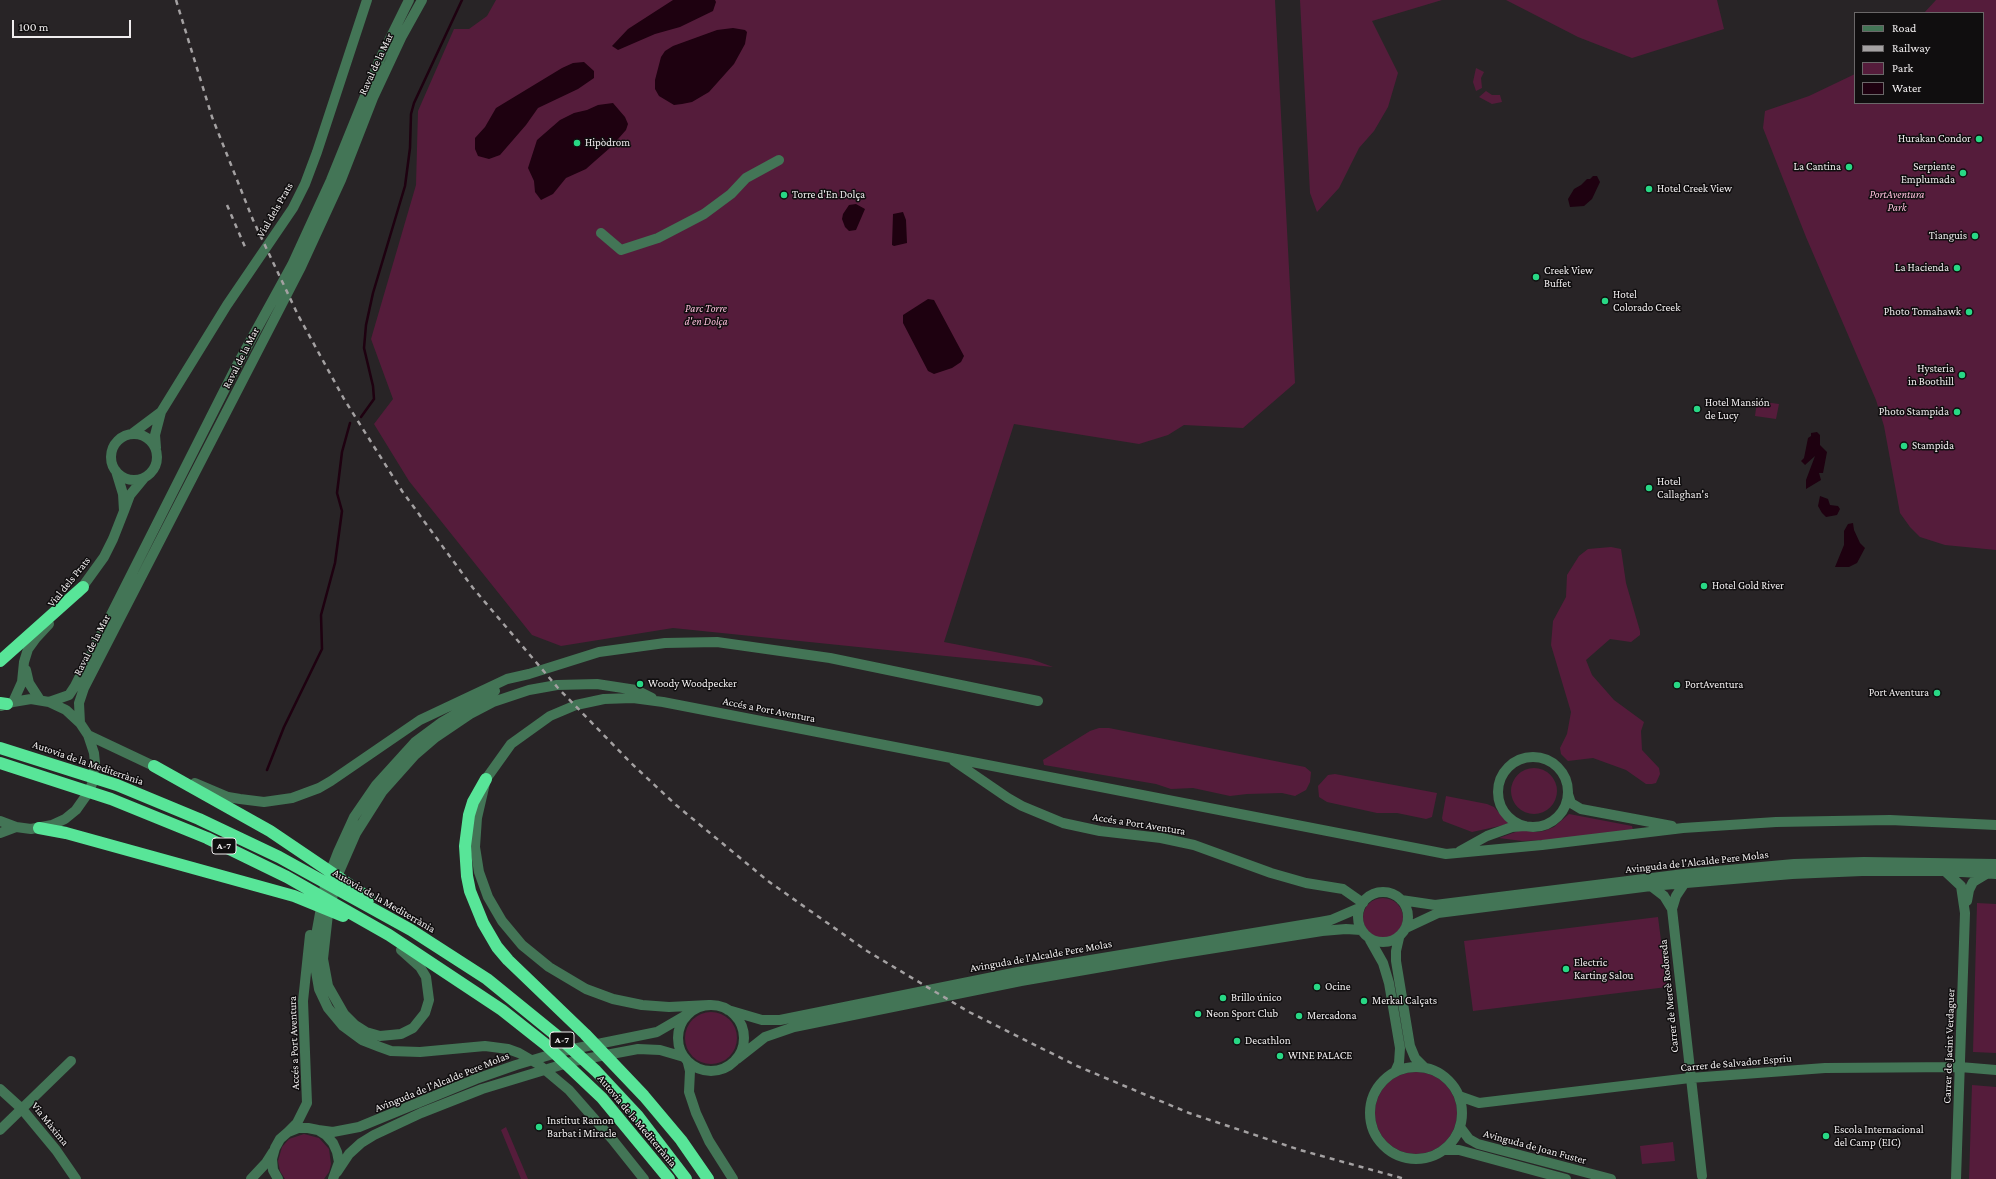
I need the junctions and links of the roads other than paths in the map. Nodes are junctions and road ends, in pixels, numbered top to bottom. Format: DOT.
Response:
graph roads {
  1 [pos="367,0"];
  2 [pos="409,0"];
  3 [pos="422,0"];
  4 [pos="779,160"];
  5 [pos="601,233"];
  6 [pos="161,412"];
  7 [pos="133,434"];
  8 [pos="157,452"];
  9 [pos="116,471"];
  10 [pos="145,477"];
  11 [pos="124,511"];
  12 [pos="83,587"];
  13 [pos="0,661"];
  14 [pos="24,662"];
  15 [pos="529,674"];
  16 [pos="45,701"];
  17 [pos="1038,701"];
  18 [pos="663,702"];
  19 [pos="5,704"];
  20 [pos="80,723"];
  21 [pos="88,735"];
  22 [pos="0,748"];
  23 [pos="411,753"];
  24 [pos="943,756"];
  25 [pos="0,763"];
  26 [pos="154,766"];
  27 [pos="486,779"];
  28 [pos="1568,794"];
  29 [pos="0,821"];
  30 [pos="1996,825"];
  31 [pos="16,827"];
  32 [pos="1532,827"];
  33 [pos="39,828"];
  34 [pos="1683,828"];
  35 [pos="0,833"];
  36 [pos="1457,853"];
  37 [pos="341,854"];
  38 [pos="1996,864"];
  39 [pos="1945,871"];
  40 [pos="1992,873"];
  41 [pos="1684,884"];
  42 [pos="1651,886"];
  43 [pos="1402,900"];
  44 [pos="1361,905"];
  45 [pos="1672,909"];
  46 [pos="1965,913"];
  47 [pos="318,925"];
  48 [pos="1406,928"];
  49 [pos="411,930"];
  50 [pos="1361,930"];
  51 [pos="1399,938"];
  52 [pos="1370,940"];
  53 [pos="401,950"];
  54 [pos="431,963"];
  55 [pos="709,1005"];
  56 [pos="728,1010"];
  57 [pos="688,1014"];
  58 [pos="737,1059"];
  59 [pos="686,1060"];
  60 [pos="71,1062"];
  61 [pos="1424,1067"];
  62 [pos="1960,1067"];
  63 [pos="1996,1070"];
  64 [pos="707,1071"];
  65 [pos="1395,1072"];
  66 [pos="1690,1078"];
  67 [pos="689,1082"];
  68 [pos="0,1089"];
  69 [pos="1459,1096"];
  70 [pos="1479,1102"];
  71 [pos="22,1109"];
  72 [pos="1462,1117"];
  73 [pos="1460,1127"];
  74 [pos="0,1130"];
  75 [pos="318,1130"];
  76 [pos="288,1132"];
  77 [pos="275,1148"];
  78 [pos="1443,1150"];
  79 [pos="335,1176"];
  80 [pos="669,1178"];
  81 [pos="1701,1178"];
  82 [pos="76,1179"];
  83 [pos="251,1179"];
  84 [pos="278,1179"];
  85 [pos="644,1179"];
  86 [pos="686,1179"];
  87 [pos="708,1179"];
  88 [pos="733,1179"];
  89 [pos="1566,1179"];
  90 [pos="1611,1179"];
  91 [pos="1956,1179"];
  1 -- 6 [label="street, Vial dels Prats"];
  2 -- 16 [label="street, Raval de la Mar"];
  3 -- 20 [label="street, Raval de la Mar"];
  4 -- 5 [label="street"];
  6 -- 7 [label="street, Vial dels Prats"];
  6 -- 8 [label="street, Vial dels Prats"];
  7 -- 8 [label="street"];
  7 -- 9 [label="street, Vial dels Prats"];
  8 -- 10 [label="street, Vial dels Prats"];
  9 -- 10 [label="street"];
  9 -- 11 [label="street, Vial dels Prats"];
  10 -- 11 [label="street, Vial dels Prats"];
  11 -- 12 [label="street, Vial dels Prats"];
  12 -- 13 [label="highway"];
  12 -- 14 [label="street, Vial dels Prats"];
  14 -- 16 [label="street"];
  14 -- 19 [label="street, Vial dels Prats"];
  15 -- 17 [label="street"];
  15 -- 23 [label="street"];
  15 -- 26 [label="street"];
  16 -- 19 [label="street, Raval de la Mar"];
  16 -- 20 [label="street"];
  18 -- 23 [label="street"];
  18 -- 24 [label="street, Accés a Port Aventura"];
  18 -- 27 [label="street, Accés a Port Aventura"];
  20 -- 21 [label="street"];
  21 -- 26 [label="street"];
  21 -- 33 [label="street"];
  22 -- 49 [label="highway, Autovia de la Mediterrània / A-7"];
  23 -- 37 [label="street"];
  24 -- 36 [label="street, Accés a Port Aventura"];
  24 -- 44 [label="street, Accés a Port Aventura"];
  25 -- 54 [label="highway, Autovia de la Mediterrània / A-7"];
  26 -- 49 [label="highway"];
  27 -- 55 [label="street"];
  27 -- 87 [label="highway"];
  28 -- 32 [label="street"];
  28 -- 32 [label="street"];
  28 -- 34 [label="street"];
  29 -- 31 [label="street"];
  30 -- 34 [label="street"];
  31 -- 33 [label="street"];
  31 -- 35 [label="street"];
  32 -- 36 [label="street"];
  33 -- 53 [label="highway"];
  34 -- 36 [label="street, Accés a Port Aventura"];
  37 -- 47 [label="street"];
  37 -- 47 [label="street"];
  38 -- 43 [label="street, Avinguda de l'Alcalde Pere Molas"];
  39 -- 40 [label="street, Avinguda de l'Alcalde Pere Molas"];
  39 -- 41 [label="street, Avinguda de l'Alcalde Pere Molas"];
  39 -- 46 [label="street, Carrer de Jacint Verdaguer"];
  40 -- 46 [label="street, Carrer de Jacint Verdaguer"];
  41 -- 42 [label="street, Avinguda de l'Alcalde Pere Molas"];
  41 -- 45 [label="street, Carrer de Mercè Rodoreda"];
  42 -- 45 [label="street"];
  42 -- 48 [label="street, Avinguda de l'Alcalde Pere Molas"];
  43 -- 44 [label="street"];
  43 -- 48 [label="street"];
  44 -- 50 [label="street"];
  44 -- 56 [label="street, Avinguda de l'Alcalde Pere Molas"];
  45 -- 66 [label="street, Carrer de Mercè Rodoreda"];
  46 -- 62 [label="street, Carrer de Jacint Verdaguer"];
  47 -- 53 [label="street"];
  47 -- 76 [label="street, Accés a Port Aventura"];
  47 -- 85 [label="street"];
  48 -- 51 [label="street"];
  49 -- 86 [label="highway, Autovia de la Mediterrània / A-7"];
  50 -- 52 [label="street"];
  50 -- 58 [label="street, Avinguda de l'Alcalde Pere Molas"];
  51 -- 52 [label="street"];
  51 -- 61 [label="street"];
  52 -- 65 [label="street"];
  53 -- 54 [label="highway"];
  54 -- 80 [label="highway, Autovia de la Mediterrània / A-7"];
  55 -- 56 [label="street"];
  55 -- 57 [label="street"];
  56 -- 58 [label="street"];
  57 -- 59 [label="street"];
  57 -- 75 [label="street, Avinguda de l'Alcalde Pere Molas"];
  58 -- 64 [label="street"];
  59 -- 64 [label="street"];
  59 -- 67 [label="street"];
  59 -- 79 [label="street, Avinguda de l'Alcalde Pere Molas"];
  60 -- 71 [label="street"];
  61 -- 65 [label="street"];
  61 -- 69 [label="street"];
  62 -- 63 [label="street, Carrer de Salvador Espriu"];
  62 -- 66 [label="street, Carrer de Salvador Espriu"];
  62 -- 91 [label="street, Carrer de Jacint Verdaguer"];
  64 -- 67 [label="street"];
  65 -- 78 [label="street"];
  66 -- 70 [label="street, Carrer de Salvador Espriu"];
  66 -- 81 [label="street, Carrer de Mercè Rodoreda"];
  67 -- 88 [label="street"];
  68 -- 71 [label="street, Via Màxima"];
  69 -- 70 [label="street, Carrer de Salvador Espriu"];
  69 -- 72 [label="street"];
  70 -- 72 [label="street"];
  71 -- 74 [label="street"];
  71 -- 82 [label="street, Via Màxima"];
  72 -- 73 [label="street"];
  73 -- 78 [label="street"];
  73 -- 90 [label="street, Avinguda de Joan Fuster"];
  75 -- 76 [label="street, Avinguda de l'Alcalde Pere Molas"];
  75 -- 79 [label="street"];
  76 -- 77 [label="street, Accés a Port Aventura"];
  77 -- 83 [label="street"];
  77 -- 84 [label="street"];
  78 -- 89 [label="street, Avinguda de Joan Fuster"];
}
